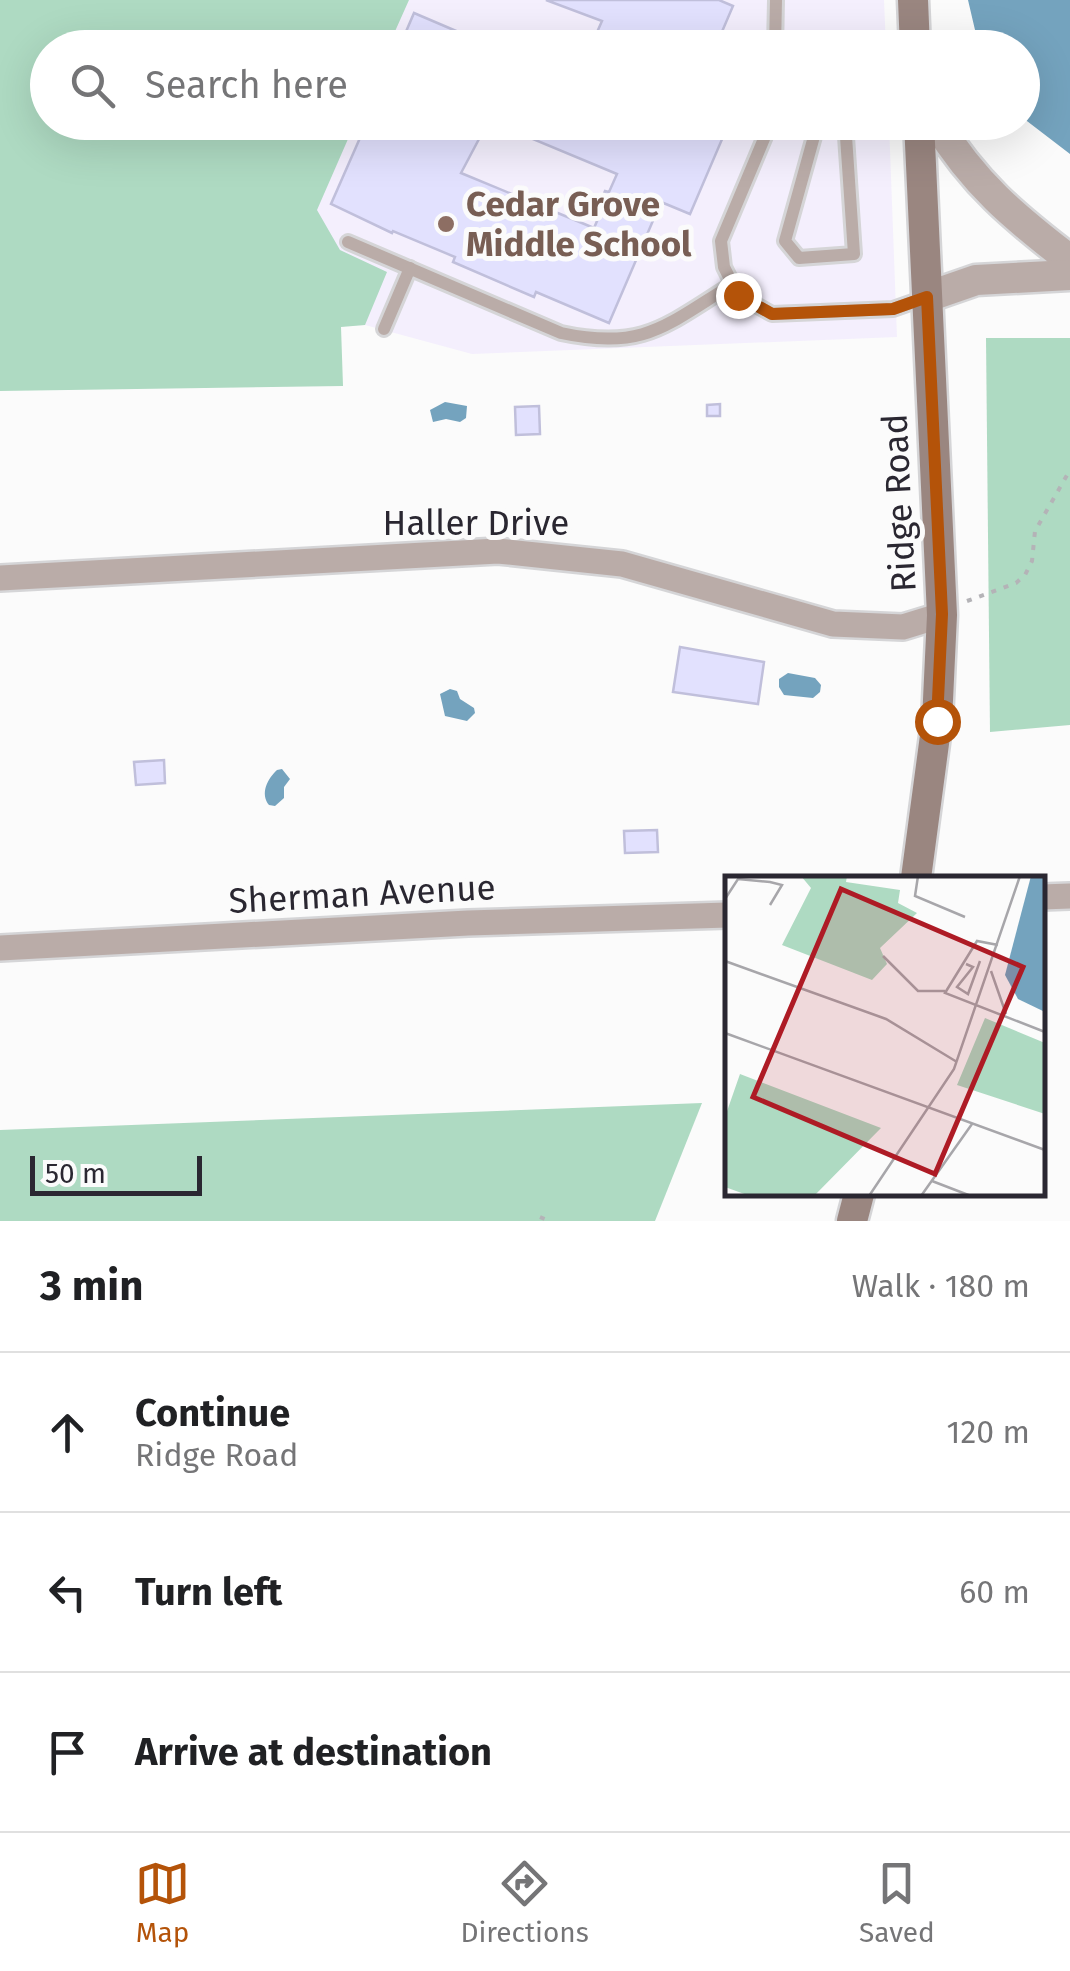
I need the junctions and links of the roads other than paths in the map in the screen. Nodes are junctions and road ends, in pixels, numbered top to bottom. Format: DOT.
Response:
graph roads {
  1 [pos="776,0"];
  2 [pos="913,0"];
  3 [pos="776,30"];
  4 [pos="914,30"];
  5 [pos="763,140"];
  6 [pos="813,140"];
  7 [pos="845,140"];
  8 [pos="919,140"];
  9 [pos="947,140"];
  10 [pos="348,242"];
  11 [pos="1070,260"];
  12 [pos="410,268"];
  13 [pos="1070,276"];
  14 [pos="732,284"];
  15 [pos="927,297"];
  16 [pos="384,329"];
  17 [pos="0,578"];
  18 [pos="942,614"];
  19 [pos="916,876"];
  20 [pos="1070,896"];
  21 [pos="1045,897"];
  22 [pos="725,915"];
  23 [pos="0,948"];
  24 [pos="858,1196"];
  25 [pos="852,1221"];
  1 -- 3 [label="lane"];
  2 -- 4 [label="main road"];
  5 -- 14 [label="lane"];
  6 -- 7 [label="lane"];
  8 -- 15 [label="main road, Ridge Road"];
  9 -- 11 [label="street"];
  10 -- 12 [label="lane"];
  12 -- 14 [label="lane"];
  12 -- 16 [label="lane"];
  13 -- 15 [label="street"];
  14 -- 15 [label="lane"];
  15 -- 18 [label="main road, Ridge Road"];
  17 -- 18 [label="street, Haller Drive"];
  18 -- 19 [label="main road, Ridge Road"];
  20 -- 21 [label="street"];
  22 -- 23 [label="street, Sherman Avenue"];
  24 -- 25 [label="main road"];
}
